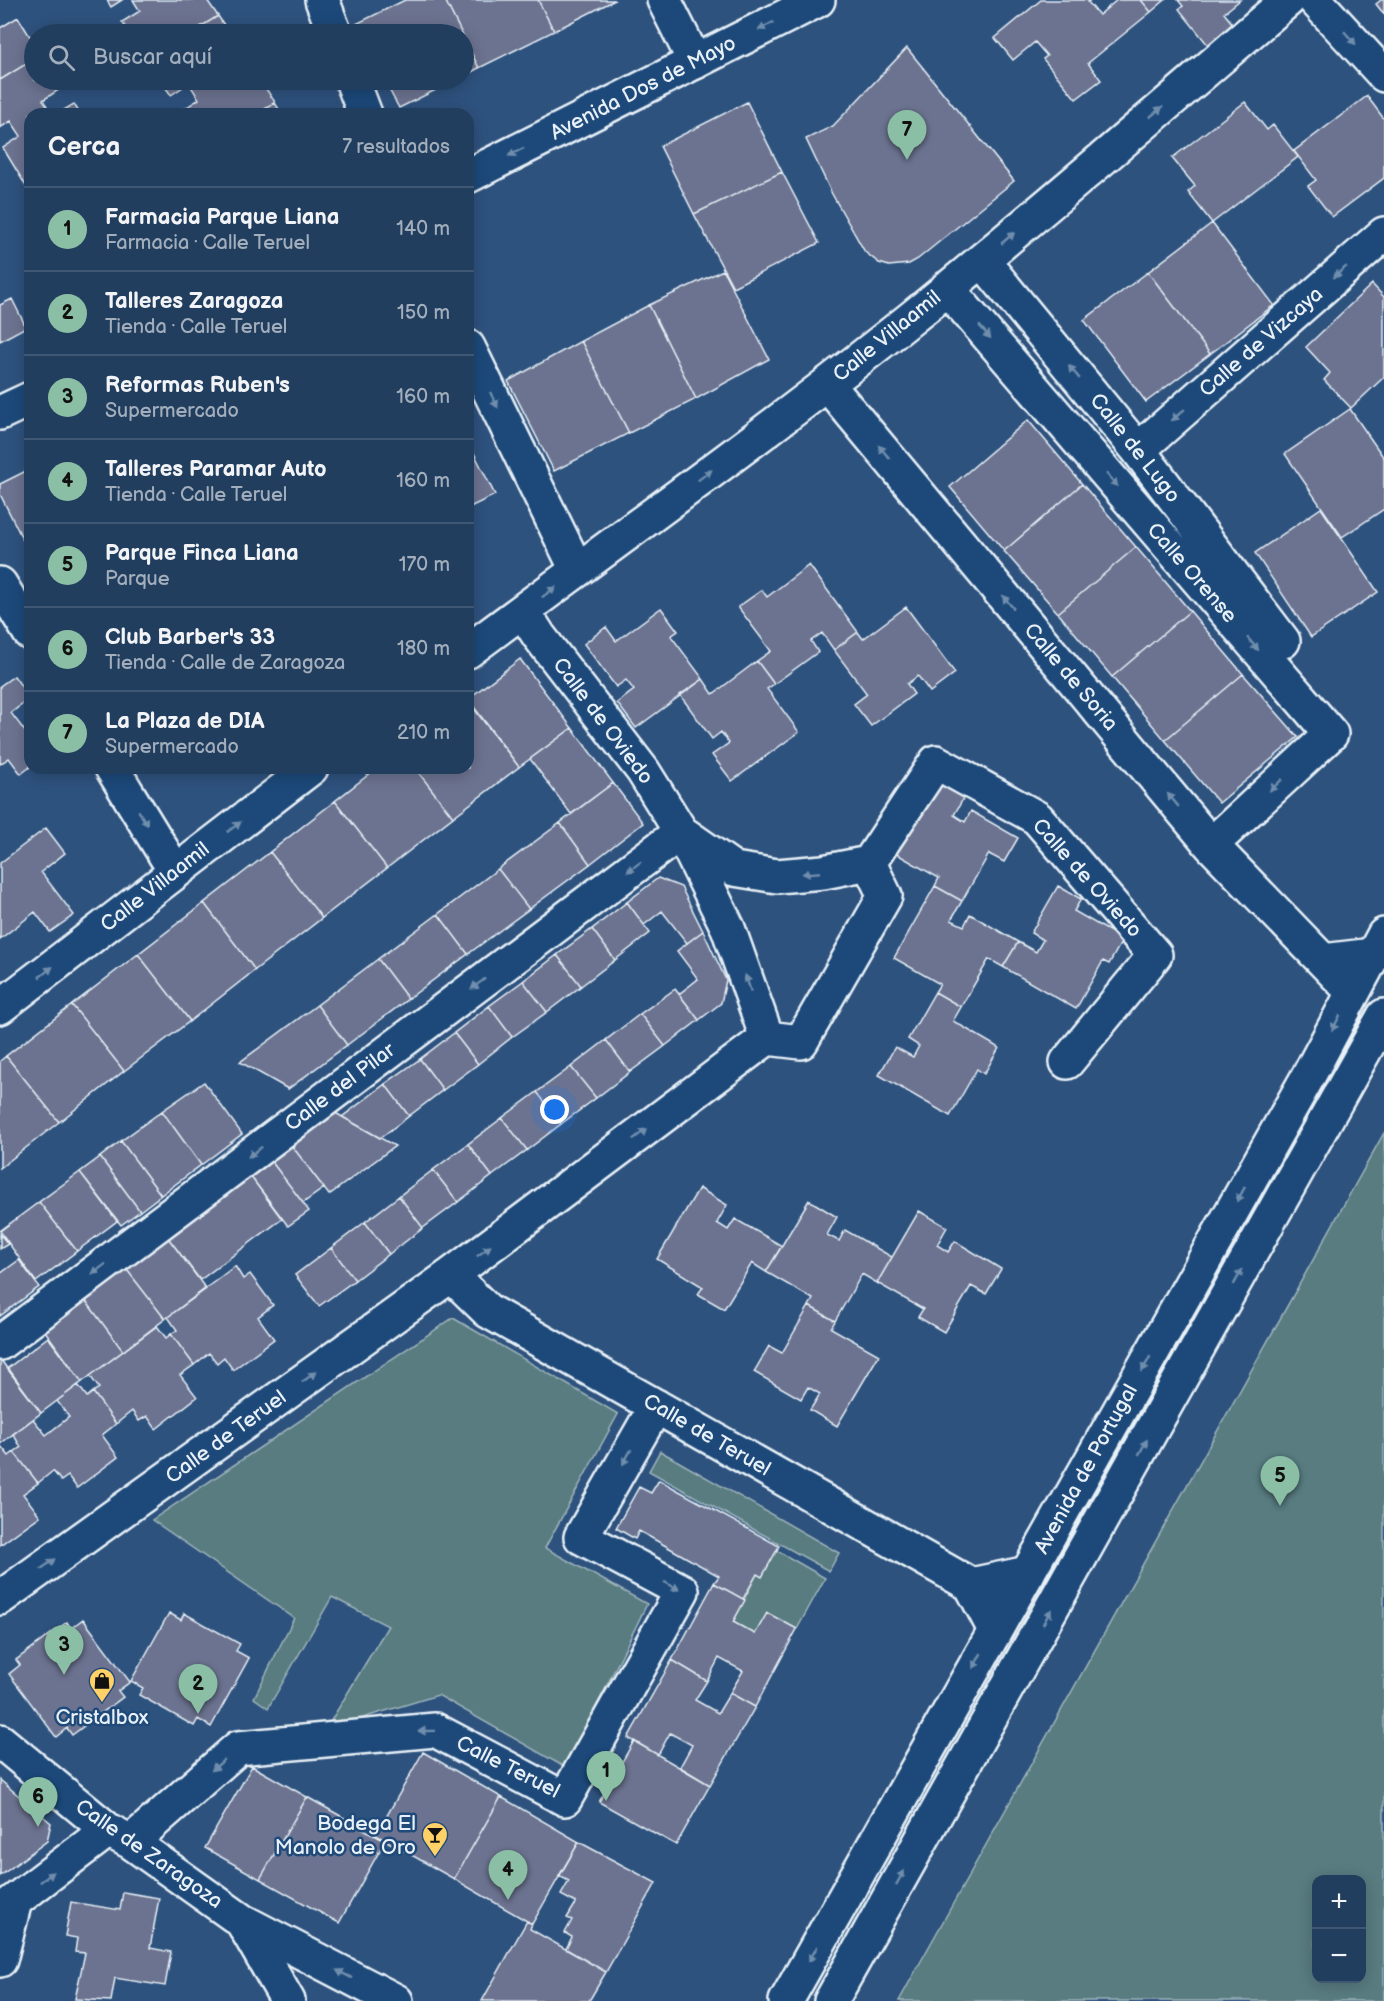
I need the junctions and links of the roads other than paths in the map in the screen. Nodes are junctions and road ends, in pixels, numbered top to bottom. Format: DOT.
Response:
graph roads {
  1 [pos="323,0"];
  2 [pos="664,0"];
  3 [pos="818,0"];
  4 [pos="1288,0"];
  5 [pos="1315,0"];
  6 [pos="331,24"];
  7 [pos="695,62"];
  8 [pos="1384,75"];
  9 [pos="356,90"];
  10 [pos="363,108"];
  11 [pos="474,173"];
  12 [pos="1384,234"];
  13 [pos="982,260"];
  14 [pos="947,288"];
  15 [pos="474,359"];
  16 [pos="827,384"];
  17 [pos="24,402"];
  18 [pos="0,413"];
  19 [pos="1138,450"];
  20 [pos="577,570"];
  21 [pos="0,584"];
  22 [pos="523,611"];
  23 [pos="24,623"];
  24 [pos="1283,641"];
  25 [pos="474,647"];
  26 [pos="116,774"];
  27 [pos="300,774"];
  28 [pos="681,832"];
  29 [pos="1211,845"];
  30 [pos="869,863"];
  31 [pos="176,871"];
  32 [pos="1379,945"];
  33 [pos="1323,961"];
  34 [pos="1353,992"];
  35 [pos="0,1007"];
  36 [pos="1384,1016"];
  37 [pos="767,1038"];
  38 [pos="1067,1062"];
  39 [pos="451,1275"];
  40 [pos="0,1343"];
  41 [pos="656,1406"];
  42 [pos="1028,1573"];
  43 [pos="971,1585"];
  44 [pos="0,1598"];
  45 [pos="995,1630"];
  46 [pos="0,1741"];
  47 [pos="120,1836"];
  48 [pos="8,1907"];
  49 [pos="243,1921"];
  50 [pos="0,1960"];
  51 [pos="288,2001"];
  52 [pos="396,2001"];
  53 [pos="786,2001"];
  54 [pos="831,2001"];
  1 -- 6 [label="street"];
  2 -- 7 [label="street"];
  3 -- 7 [label="street, Avenida Dos de Mayo, one-way"];
  13 -- 4 [label="street, Calle Villaamil, one-way"];
  5 -- 8 [label="street, one-way"];
  7 -- 11 [label="street, Avenida Dos de Mayo, one-way"];
  9 -- 10 [label="street"];
  12 -- 19 [label="street, Calle de Vizcaya, one-way"];
  13 -- 14 [label="street, Calle Villaamil"];
  19 -- 13 [label="street, Calle de Lugo, one-way"];
  14 -- 16 [label="street, Calle Villaamil"];
  14 -- 29 [label="street, Calle Orense, one-way"];
  15 -- 20 [label="street, one-way"];
  20 -- 16 [label="street, Calle Villaamil, one-way"];
  29 -- 16 [label="street, Calle de Soria, one-way"];
  17 -- 18 [label="street"];
  19 -- 24 [label="street, Calle de Lugo"];
  22 -- 20 [label="street, Calle Villaamil, one-way"];
  21 -- 23 [label="street"];
  22 -- 25 [label="street, Calle Villaamil"];
  22 -- 28 [label="street, Calle de Oviedo"];
  26 -- 31 [label="street, one-way"];
  31 -- 27 [label="street, Calle Villaamil, one-way"];
  30 -- 28 [label="street, Calle de Oviedo, one-way"];
  37 -- 28 [label="street, Calle de Oviedo, one-way"];
  28 -- 40 [label="street, Calle del Pilar, one-way"];
  29 -- 33 [label="street, Calle de Soria"];
  30 -- 37 [label="street"];
  30 -- 38 [label="street, Calle de Oviedo"];
  35 -- 31 [label="street, Calle Villaamil, one-way"];
  32 -- 33 [label="street"];
  32 -- 34 [label="street, Avenida de Portugal"];
  33 -- 34 [label="street, Calle de Soria"];
  34 -- 42 [label="street, Avenida de Portugal, one-way"];
  54 -- 36 [label="street, Avenida de Portugal, one-way"];
  39 -- 37 [label="street, Calle de Teruel, one-way"];
  39 -- 41 [label="street, Calle de Teruel"];
  44 -- 39 [label="street, Calle de Teruel, one-way"];
  41 -- 43 [label="street, Calle de Teruel"];
  41 -- 47 [label="street, Calle Teruel, one-way"];
  42 -- 43 [label="street"];
  42 -- 45 [label="street, Avenida de Portugal"];
  43 -- 45 [label="street"];
  45 -- 53 [label="street, Avenida de Portugal, one-way"];
  46 -- 47 [label="street, Calle de Zaragoza"];
  48 -- 47 [label="street, one-way"];
  47 -- 49 [label="street, Calle de Zaragoza"];
  48 -- 50 [label="street"];
  49 -- 51 [label="street, Calle de Zaragoza"];
  52 -- 49 [label="street, Calle de Zaragoza, one-way"];
}
